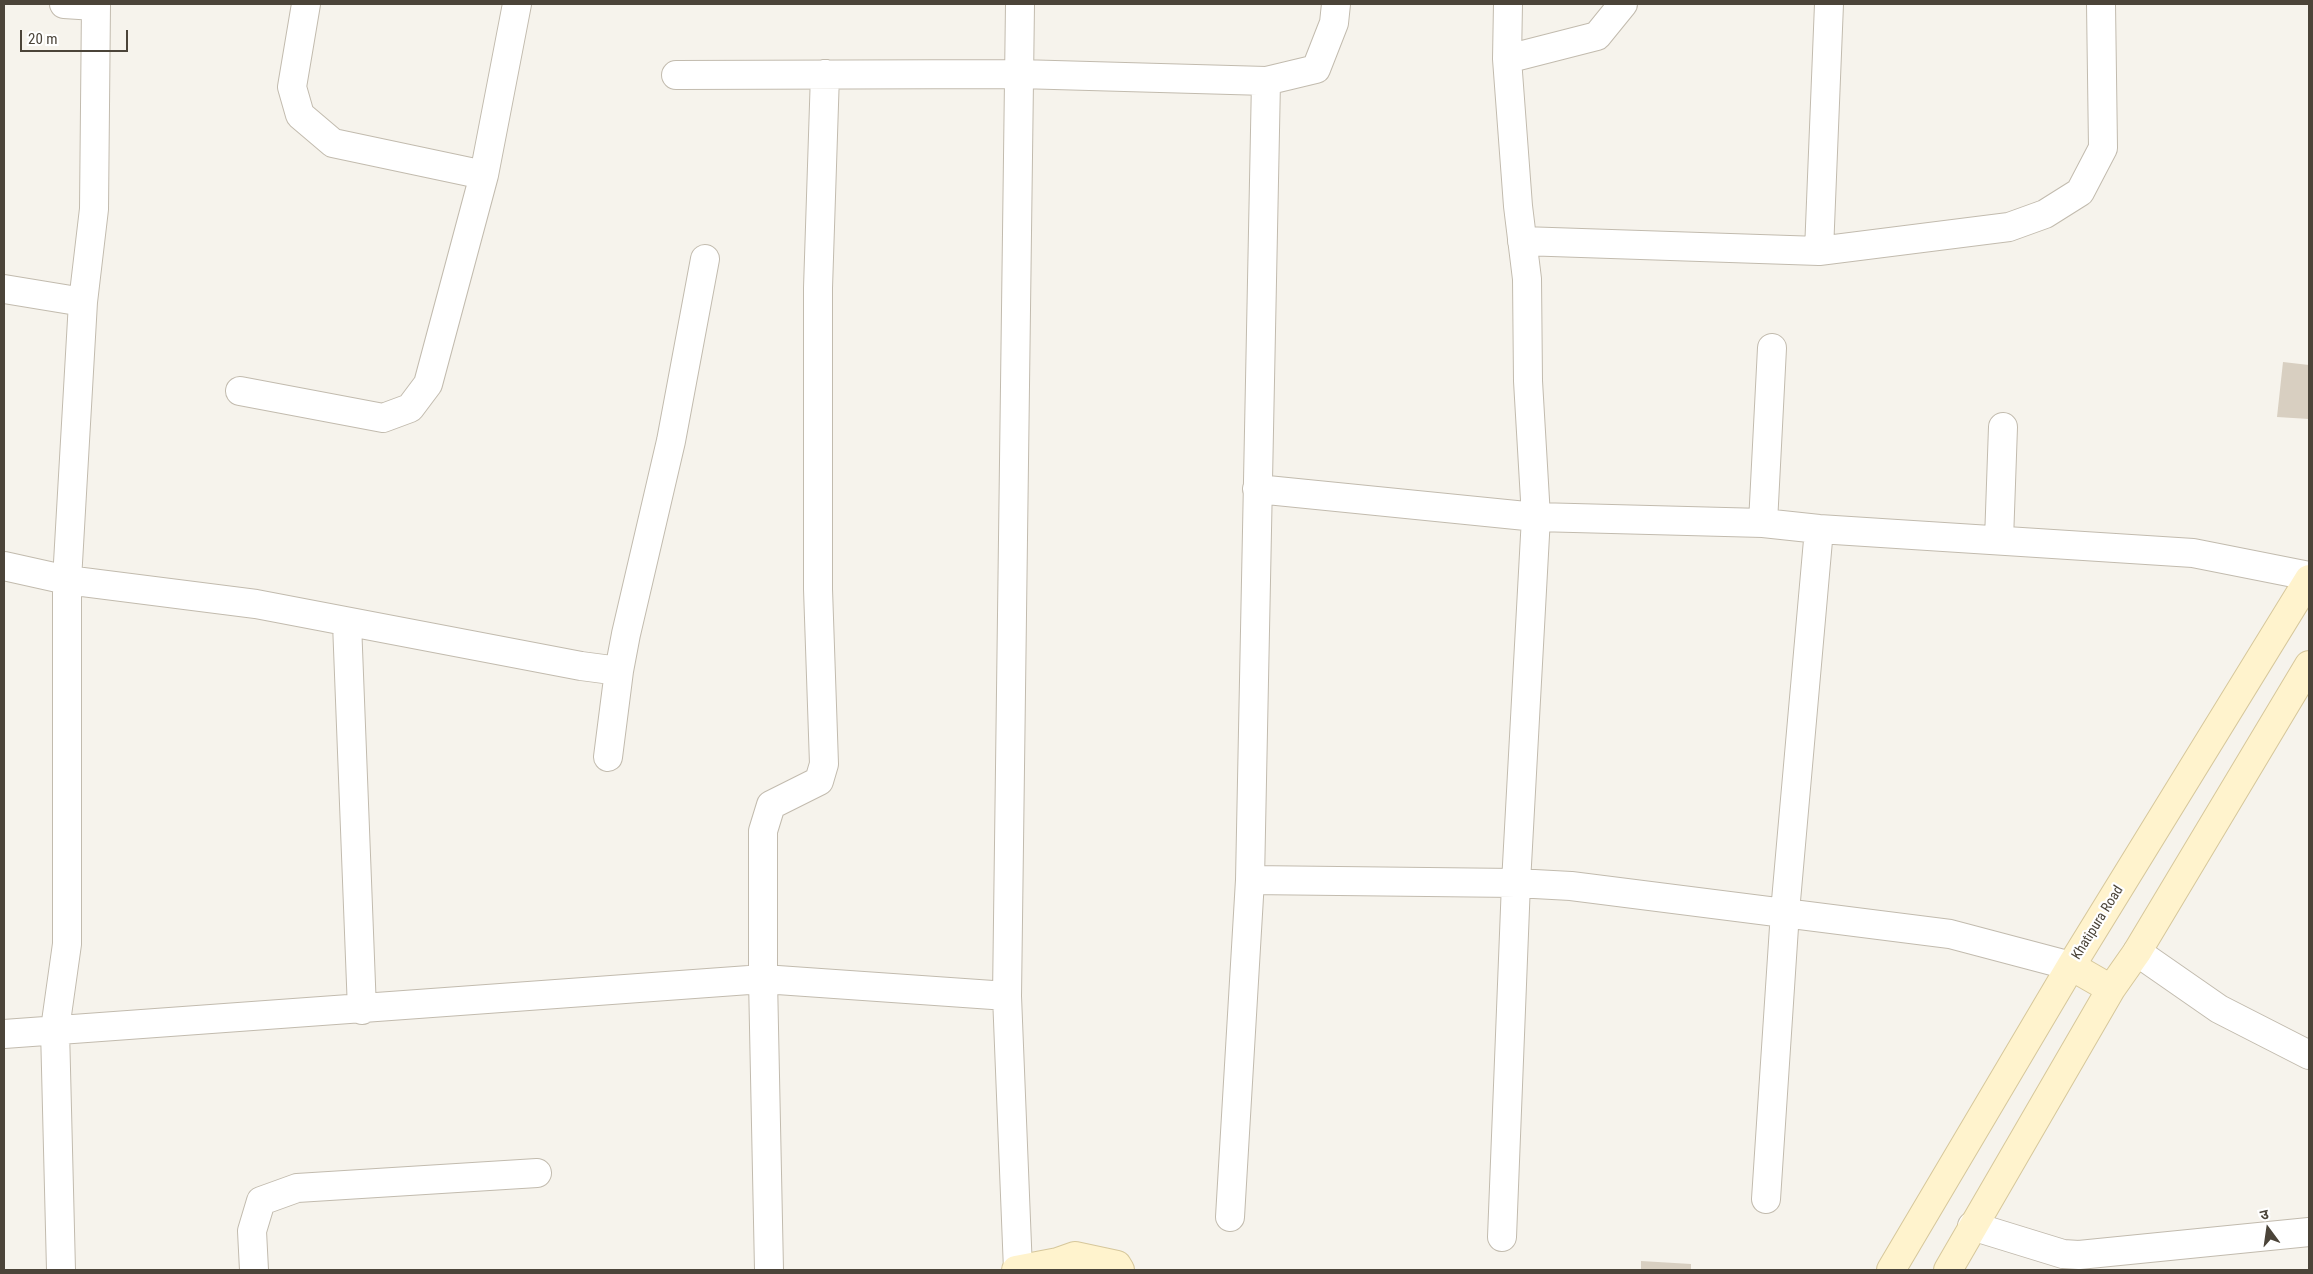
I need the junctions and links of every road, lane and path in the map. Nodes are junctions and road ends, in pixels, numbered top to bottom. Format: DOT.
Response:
graph roads {
  1 [pos="64,4"];
  2 [pos="306,4"];
  3 [pos="516,4"];
  4 [pos="1020,4"];
  5 [pos="1336,4"];
  6 [pos="1508,4"];
  7 [pos="1623,4"];
  8 [pos="1829,4"];
  9 [pos="2101,4"];
  10 [pos="96,5"];
  11 [pos="1507,59"];
  12 [pos="825,74"];
  13 [pos="1019,74"];
  14 [pos="676,75"];
  15 [pos="1266,81"];
  16 [pos="484,175"];
  17 [pos="1522,241"];
  18 [pos="1819,250"];
  19 [pos="705,259"];
  20 [pos="4,290"];
  21 [pos="83,302"];
  22 [pos="1772,348"];
  23 [pos="240,391"];
  24 [pos="2003,427"];
  25 [pos="1257,489"];
  26 [pos="1536,517"];
  27 [pos="1763,523"];
  28 [pos="1819,529"];
  29 [pos="1999,540"];
  30 [pos="4,566"];
  31 [pos="2309,578"];
  32 [pos="67,580"];
  33 [pos="347,623"];
  34 [pos="2309,665"];
  35 [pos="619,671"];
  36 [pos="608,757"];
  37 [pos="1250,880"];
  38 [pos="1516,883"];
  39 [pos="1785,912"];
  40 [pos="2137,952"];
  41 [pos="2071,966"];
  42 [pos="763,979"];
  43 [pos="2111,989"];
  44 [pos="1007,996"];
  45 [pos="362,1010"];
  46 [pos="55,1029"];
  47 [pos="4,1034"];
  48 [pos="2309,1055"];
  49 [pos="537,1173"];
  50 [pos="1766,1199"];
  51 [pos="1230,1216"];
  52 [pos="1972,1226"];
  53 [pos="2309,1232"];
  54 [pos="1502,1237"];
  55 [pos="61,1270"];
  56 [pos="254,1270"];
  57 [pos="769,1270"];
  58 [pos="1017,1270"];
  59 [pos="1120,1270"];
  60 [pos="1891,1270"];
  61 [pos="1948,1270"];
  1 -- 10 [label="street"];
  2 -- 16 [label="street"];
  3 -- 16 [label="street"];
  4 -- 13 [label="street"];
  5 -- 15 [label="street"];
  6 -- 11 [label="street"];
  7 -- 11 [label="street"];
  8 -- 18 [label="street"];
  9 -- 18 [label="street"];
  10 -- 21 [label="street"];
  11 -- 17 [label="street"];
  12 -- 13 [label="street"];
  12 -- 14 [label="street"];
  12 -- 42 [label="street"];
  13 -- 15 [label="street"];
  13 -- 44 [label="street"];
  15 -- 25 [label="street"];
  16 -- 23 [label="street"];
  17 -- 18 [label="street"];
  17 -- 26 [label="street"];
  19 -- 35 [label="street"];
  20 -- 21 [label="street"];
  21 -- 32 [label="street"];
  22 -- 27 [label="street"];
  24 -- 29 [label="street"];
  25 -- 26 [label="street"];
  25 -- 37 [label="street"];
  26 -- 27 [label="street"];
  26 -- 38 [label="street"];
  27 -- 28 [label="street"];
  28 -- 29 [label="street"];
  28 -- 39 [label="street"];
  29 -- 31 [label="street"];
  30 -- 32 [label="street"];
  31 -- 41 [label="main road, Khatipura Road"];
  32 -- 33 [label="street"];
  32 -- 46 [label="street"];
  33 -- 35 [label="street"];
  33 -- 45 [label="street"];
  34 -- 40 [label="main road"];
  35 -- 36 [label="street"];
  37 -- 38 [label="street"];
  37 -- 51 [label="street"];
  38 -- 39 [label="street"];
  38 -- 54 [label="street"];
  39 -- 41 [label="street"];
  39 -- 50 [label="street"];
  40 -- 43 [label="main road"];
  40 -- 48 [label="street"];
  41 -- 43 [label="main road"];
  41 -- 60 [label="main road, Khatipura Road"];
  42 -- 44 [label="street"];
  42 -- 45 [label="street"];
  42 -- 57 [label="street"];
  43 -- 52 [label="main road"];
  44 -- 58 [label="street"];
  45 -- 46 [label="street"];
  46 -- 47 [label="street"];
  46 -- 55 [label="street"];
  49 -- 56 [label="street"];
  52 -- 53 [label="street"];
  52 -- 61 [label="main road"];
  58 -- 59 [label="main road"];
}
